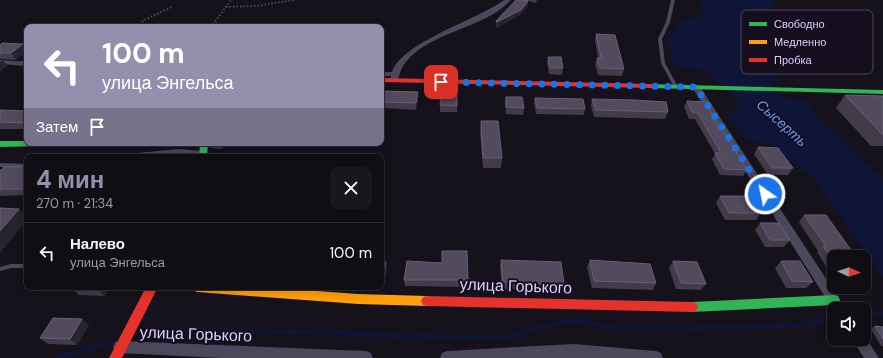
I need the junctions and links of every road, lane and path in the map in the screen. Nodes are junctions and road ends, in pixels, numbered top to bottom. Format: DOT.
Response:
graph roads {
  1 [pos="230,0"];
  2 [pos="294,0"];
  3 [pos="508,0"];
  4 [pos="673,0"];
  5 [pos="172,7"];
  6 [pos="226,7"];
  7 [pos="139,24"];
  8 [pos="213,24"];
  9 [pos="24,61"];
  10 [pos="0,62"];
  11 [pos="14,63"];
  12 [pos="24,64"];
  13 [pos="384,75"];
  14 [pos="394,77"];
  15 [pos="384,79"];
  16 [pos="676,87"];
  17 [pos="696,87"];
  18 [pos="883,92"];
  19 [pos="24,143"];
  20 [pos="0,144"];
  21 [pos="148,154"];
  22 [pos="197,154"];
  23 [pos="0,165"];
  24 [pos="24,166"];
  25 [pos="24,266"];
  26 [pos="0,269"];
  27 [pos="150,290"];
  28 [pos="237,290"];
  29 [pos="835,302"];
  30 [pos="827,305"];
  31 [pos="864,346"];
  32 [pos="117,353"];
  33 [pos="366,358"];
  34 [pos="447,358"];
  35 [pos="656,358"];
  36 [pos="872,358"];
  1 -- 6 [label="path"];
  2 -- 6 [label="path"];
  3 -- 14 [label="street"];
  4 -- 16 [label="lane"];
  5 -- 7 [label="path"];
  6 -- 8 [label="path"];
  9 -- 11 [label="lane"];
  10 -- 11 [label="street"];
  11 -- 12 [label="street"];
  13 -- 14 [label="street"];
  14 -- 15 [label="street"];
  14 -- 16 [label="street"];
  16 -- 17 [label="street"];
  17 -- 18 [label="street"];
  17 -- 29 [label="street"];
  19 -- 20 [label="street"];
  21 -- 22 [label="lane"];
  23 -- 24 [label="lane"];
  25 -- 26 [label="lane"];
  27 -- 32 [label="street"];
  28 -- 30 [label="street, улица Горького"];
  31 -- 36 [label="street"];
  32 -- 33 [label="street, улица Горького"];
  34 -- 35 [label="street"];
}
